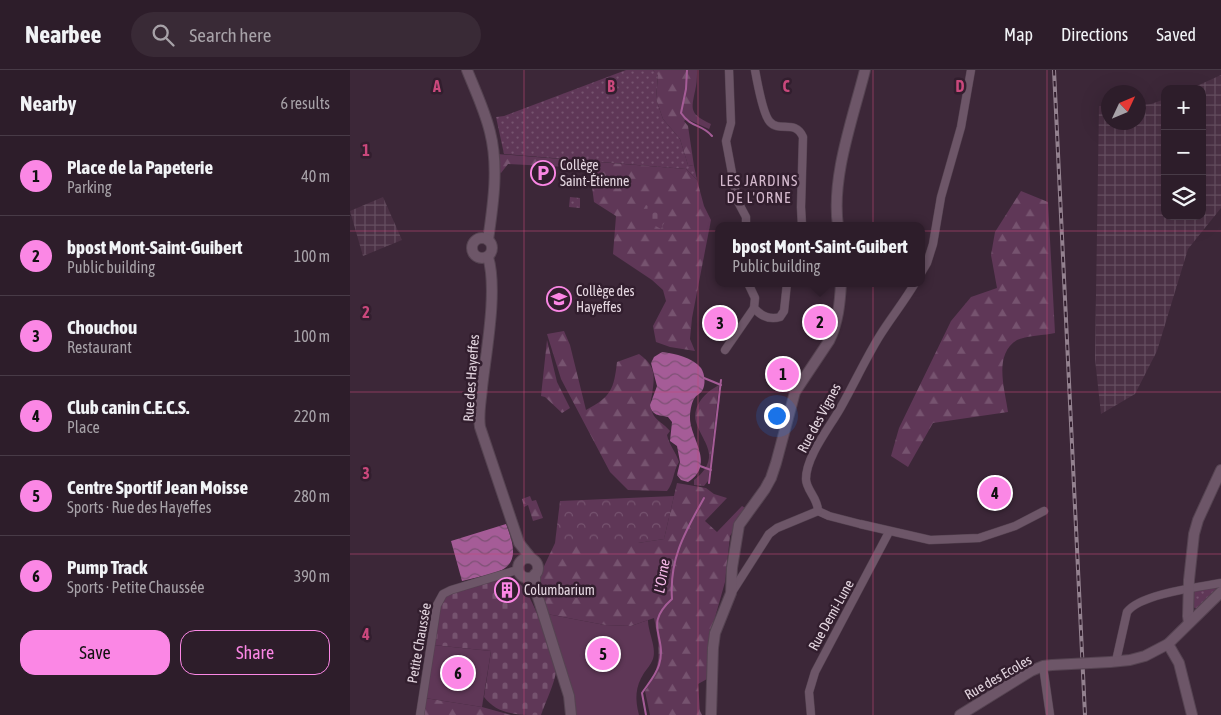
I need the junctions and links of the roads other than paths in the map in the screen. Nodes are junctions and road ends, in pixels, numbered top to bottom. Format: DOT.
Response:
graph roads {
  1 [pos="467,70"];
  2 [pos="729,70"];
  3 [pos="755,70"];
  4 [pos="865,70"];
  5 [pos="971,70"];
  6 [pos="746,222"];
  7 [pos="802,222"];
  8 [pos="838,222"];
  9 [pos="484,239"];
  10 [pos="485,258"];
  11 [pos="925,267"];
  12 [pos="750,287"];
  13 [pos="787,287"];
  14 [pos="841,287"];
  15 [pos="912,287"];
  16 [pos="754,308"];
  17 [pos="725,350"];
  18 [pos="1221,470"];
  19 [pos="818,510"];
  20 [pos="1044,511"];
  21 [pos="890,532"];
  22 [pos="519,544"];
  23 [pos="531,558"];
  24 [pos="518,566"];
  25 [pos="530,576"];
  26 [pos="1221,583"];
  27 [pos="1189,587"];
  28 [pos="1221,592"];
  29 [pos="731,593"];
  30 [pos="1189,623"];
  31 [pos="1168,644"];
  32 [pos="1113,662"];
  33 [pos="1048,666"];
  34 [pos="420,715"];
  35 [pos="572,715"];
  36 [pos="711,715"];
  37 [pos="811,715"];
  38 [pos="960,715"];
  39 [pos="1050,715"];
  40 [pos="1192,715"];
  1 -- 9 [label="street"];
  2 -- 6 [label="street"];
  3 -- 7 [label="street"];
  4 -- 8 [label="street"];
  5 -- 11 [label="street"];
  9 -- 10 [label="street"];
  9 -- 10 [label="street"];
  10 -- 22 [label="street, Rue des Hayeffes"];
  12 -- 16 [label="street"];
  13 -- 16 [label="street"];
  14 -- 29 [label="street"];
  15 -- 19 [label="street, Rue des Vignes"];
  16 -- 17 [label="street"];
  18 -- 27 [label="street"];
  19 -- 21 [label="street"];
  19 -- 29 [label="street"];
  20 -- 21 [label="street"];
  21 -- 37 [label="street, Rue Demi-Lune"];
  22 -- 23 [label="street, Rue des Hayeffes"];
  22 -- 24 [label="street, Rue des Hayeffes"];
  23 -- 24 [label="street"];
  23 -- 25 [label="street"];
  24 -- 25 [label="street"];
  24 -- 34 [label="street, Petite Chaussée"];
  25 -- 35 [label="street"];
  26 -- 27 [label="street"];
  27 -- 30 [label="street"];
  27 -- 32 [label="street"];
  28 -- 30 [label="street, Rue des Ecoles"];
  29 -- 36 [label="street"];
  30 -- 31 [label="street, Rue des Ecoles"];
  31 -- 32 [label="street, Rue des Ecoles"];
  31 -- 40 [label="street"];
  32 -- 33 [label="street, Rue des Ecoles, bridge"];
  33 -- 38 [label="street, Rue des Ecoles"];
  33 -- 39 [label="street"];
}
